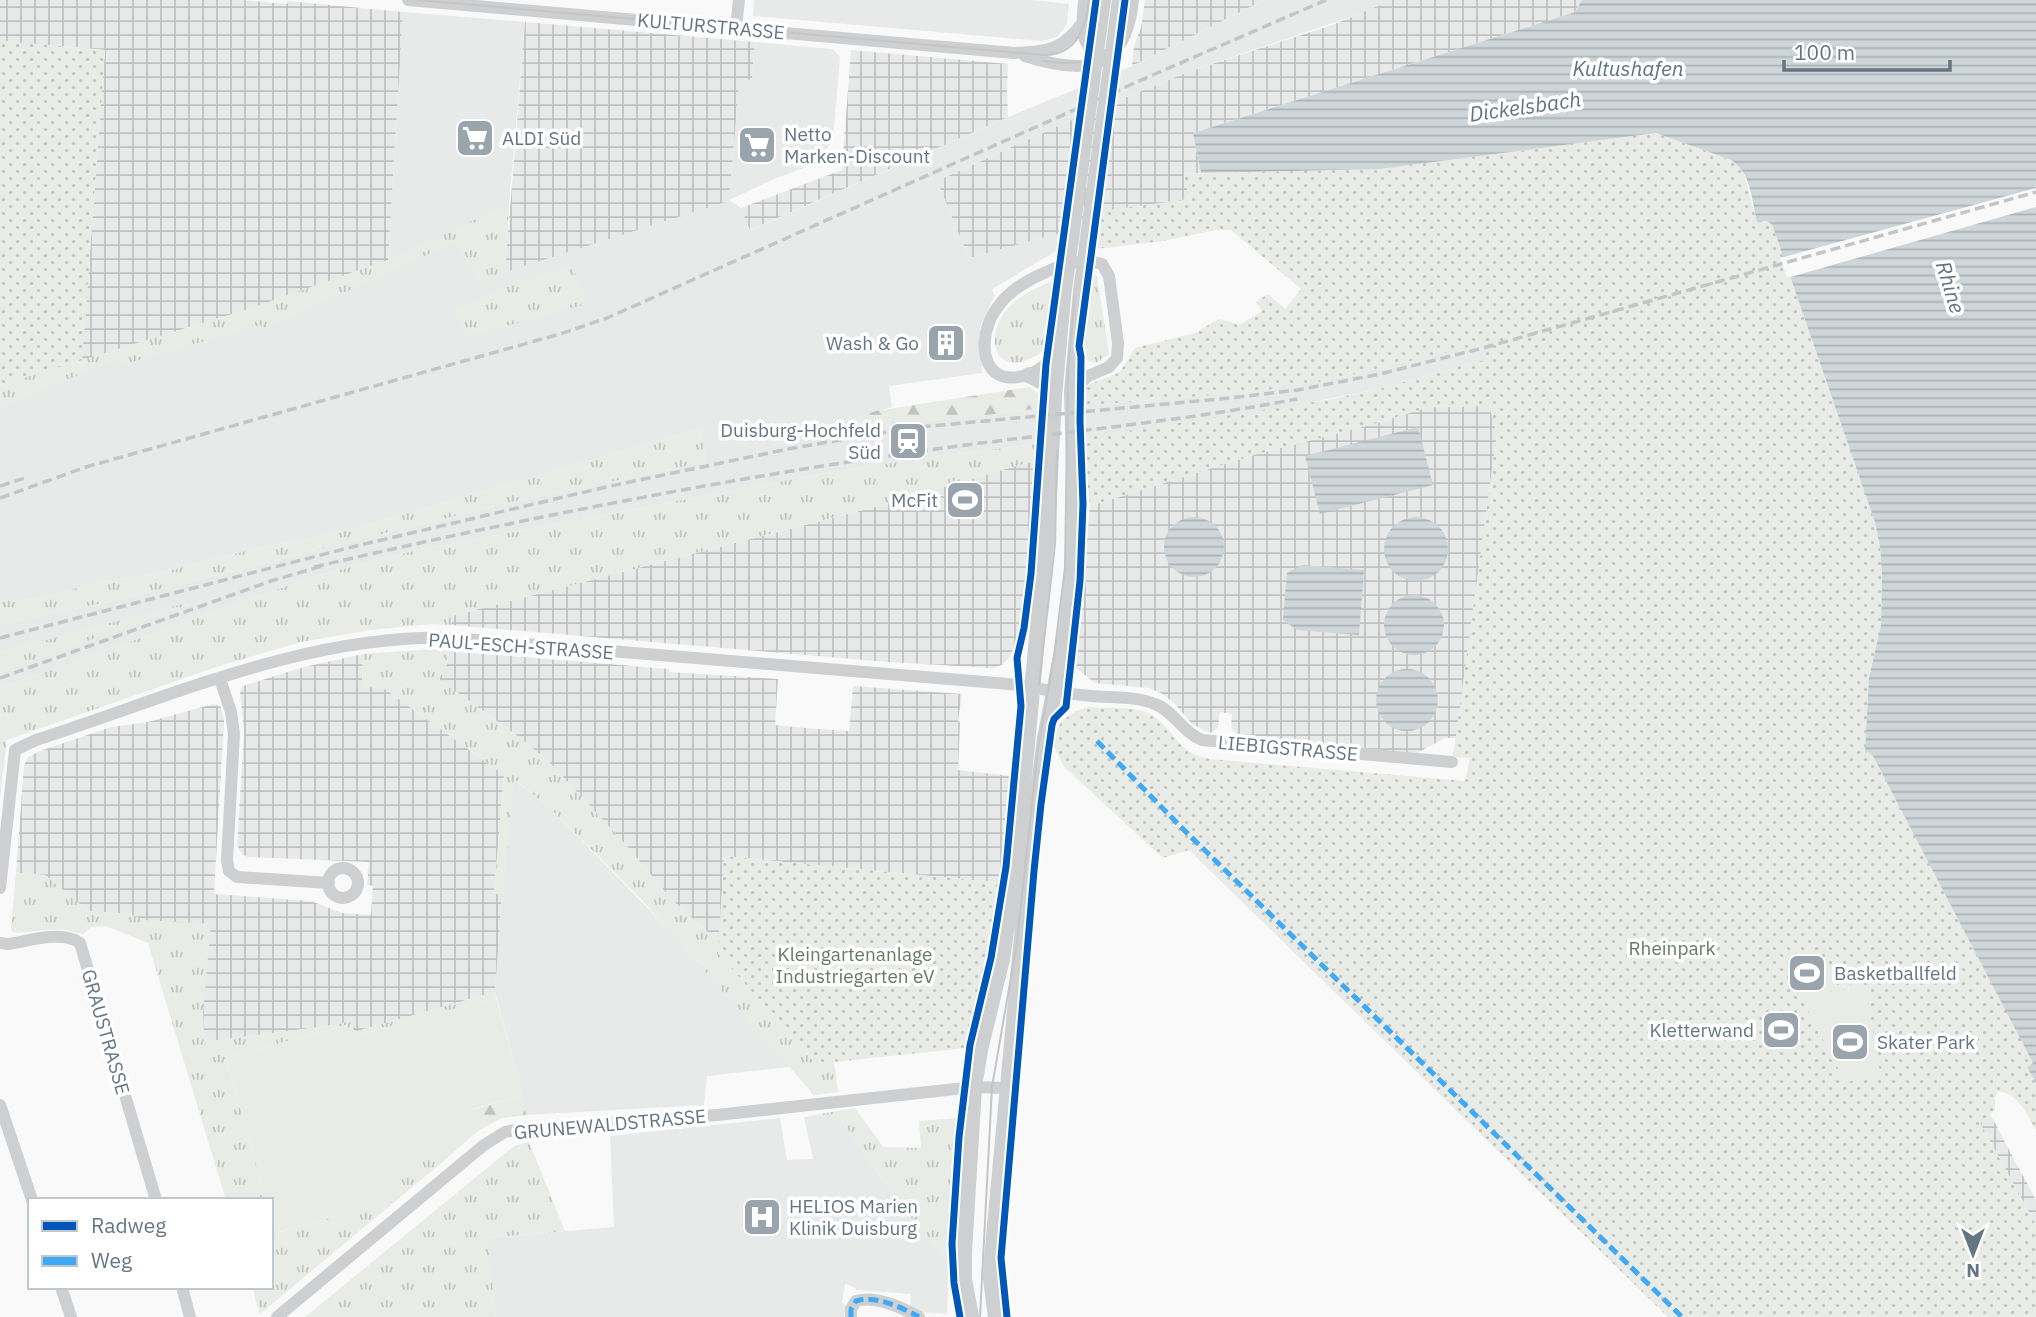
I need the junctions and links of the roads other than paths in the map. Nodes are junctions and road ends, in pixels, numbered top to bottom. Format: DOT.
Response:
graph roads {
  1 [pos="408,0"];
  2 [pos="738,0"];
  3 [pos="1084,0"];
  4 [pos="1103,0"];
  5 [pos="1120,0"];
  6 [pos="1133,0"];
  7 [pos="459,2"];
  8 [pos="1083,22"];
  9 [pos="736,28"];
  10 [pos="1014,52"];
  11 [pos="1115,53"];
  12 [pos="1066,355"];
  13 [pos="1098,371"];
  14 [pos="1029,375"];
  15 [pos="1072,391"];
  16 [pos="1054,397"];
  17 [pos="220,679"];
  18 [pos="1033,688"];
  19 [pos="1055,692"];
  20 [pos="1452,762"];
  21 [pos="329,883"];
  22 [pos="0,888"];
  23 [pos="0,943"];
  24 [pos="974,1087"];
  25 [pos="1007,1088"];
  26 [pos="0,1105"];
  27 [pos="31,1198"];
  28 [pos="155,1198"];
  29 [pos="62,1289"];
  30 [pos="183,1289"];
  31 [pos="71,1317"];
  32 [pos="190,1317"];
  33 [pos="277,1317"];
  34 [pos="851,1317"];
  35 [pos="919,1317"];
  36 [pos="971,1317"];
  37 [pos="996,1317"];
  1 -- 7 [label="street, KULTURSTRASSE"];
  2 -- 9 [label="street"];
  3 -- 8 [label="street"];
  4 -- 12 [label="street, bridge"];
  5 -- 12 [label="street, bridge"];
  6 -- 11 [label="street"];
  7 -- 9 [label="street, KULTURSTRASSE"];
  8 -- 10 [label="street"];
  8 -- 11 [label="street"];
  9 -- 10 [label="street, KULTURSTRASSE"];
  10 -- 11 [label="street"];
  12 -- 13 [label="street"];
  12 -- 14 [label="street"];
  12 -- 15 [label="street"];
  12 -- 16 [label="street"];
  13 -- 14 [label="street"];
  13 -- 15 [label="street"];
  14 -- 16 [label="street"];
  15 -- 19 [label="street"];
  16 -- 18 [label="street"];
  17 -- 18 [label="street, PAUL-ESCH-STRASSE"];
  17 -- 21 [label="street"];
  17 -- 22 [label="street, PAUL-ESCH-STRASSE"];
  18 -- 19 [label="street, PAUL-ESCH-STRASSE"];
  18 -- 24 [label="street"];
  19 -- 20 [label="street, LIEBIGSTRASSE"];
  19 -- 25 [label="street"];
  23 -- 28 [label="street, GRAUSTRASSE"];
  24 -- 25 [label="street, GRUNEWALDSTRASSE"];
  24 -- 33 [label="street, GRUNEWALDSTRASSE"];
  24 -- 36 [label="street"];
  25 -- 37 [label="street"];
  26 -- 27 [label="street"];
  29 -- 31 [label="street"];
  30 -- 32 [label="street"];
  34 -- 35 [label="street"];
}
